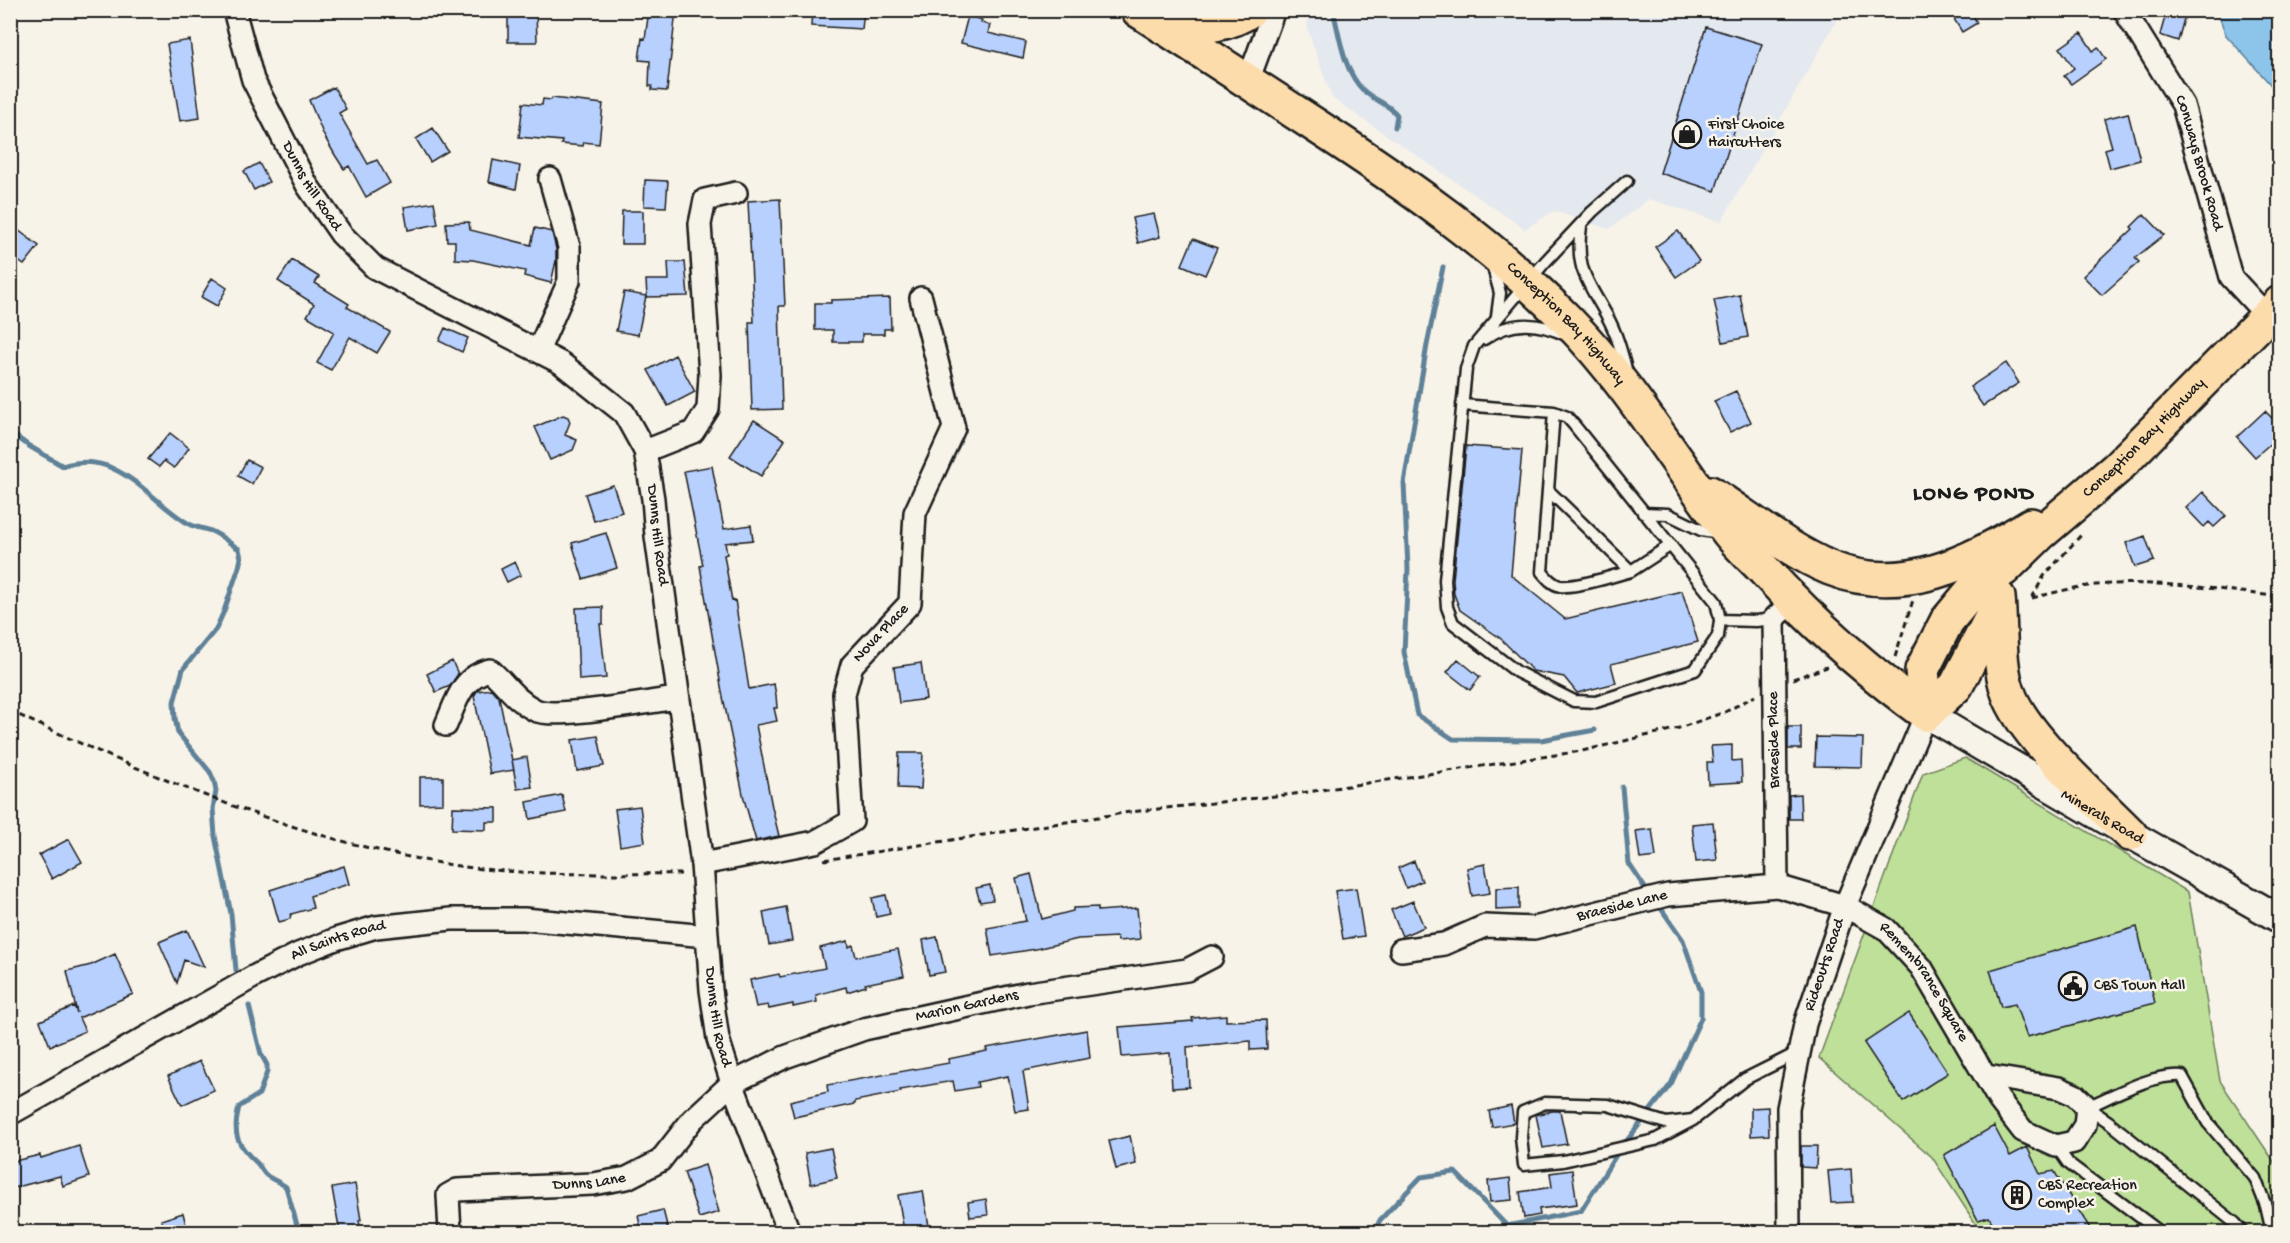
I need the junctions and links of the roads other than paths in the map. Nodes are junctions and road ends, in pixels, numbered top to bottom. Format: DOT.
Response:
graph roads {
  1 [pos="234,10"];
  2 [pos="1138,10"];
  3 [pos="1250,10"];
  4 [pos="1274,10"];
  5 [pos="2124,10"];
  6 [pos="1165,28"];
  7 [pos="1248,81"];
  8 [pos="550,179"];
  9 [pos="1627,181"];
  10 [pos="736,193"];
  11 [pos="1581,226"];
  12 [pos="1478,240"];
  13 [pos="1527,281"];
  14 [pos="921,298"];
  15 [pos="2274,309"];
  16 [pos="1496,318"];
  17 [pos="1474,346"];
  18 [pos="1593,349"];
  19 [pos="537,351"];
  20 [pos="1635,402"];
  21 [pos="1462,405"];
  22 [pos="1554,412"];
  23 [pos="645,451"];
  24 [pos="2098,482"];
  25 [pos="1694,483"];
  26 [pos="1548,490"];
  27 [pos="1643,513"];
  28 [pos="1731,534"];
  29 [pos="1671,545"];
  30 [pos="1630,572"];
  31 [pos="2001,583"];
  32 [pos="1783,610"];
  33 [pos="1720,620"];
  34 [pos="678,698"];
  35 [pos="1926,714"];
  36 [pos="446,725"];
  37 [pos="2130,834"];
  38 [pos="702,869"];
  39 [pos="1777,886"];
  40 [pos="1845,906"];
  41 [pos="2280,918"];
  42 [pos="706,936"];
  43 [pos="1401,950"];
  44 [pos="1212,957"];
  45 [pos="1799,1052"];
  46 [pos="1987,1076"];
  47 [pos="732,1083"];
  48 [pos="2086,1107"];
  49 [pos="10,1114"];
  50 [pos="1693,1120"];
  51 [pos="2056,1146"];
  52 [pos="450,1233"];
  53 [pos="789,1233"];
  54 [pos="1789,1233"];
  55 [pos="2160,1233"];
  56 [pos="2243,1233"];
  57 [pos="2272,1233"];
  1 -- 19 [label="street, Dunns Hill Road"];
  2 -- 6 [label="main road, Conception Bay Highway"];
  3 -- 6 [label="main road"];
  4 -- 7 [label="street"];
  5 -- 15 [label="street, Conways Brook Road"];
  6 -- 7 [label="main road, Conception Bay Highway"];
  7 -- 12 [label="main road, Conception Bay Highway"];
  8 -- 19 [label="street"];
  9 -- 11 [label="lane"];
  10 -- 23 [label="street"];
  11 -- 13 [label="lane"];
  11 -- 20 [label="lane"];
  12 -- 13 [label="main road, Conception Bay Highway"];
  12 -- 16 [label="lane"];
  13 -- 16 [label="lane"];
  13 -- 18 [label="main road, Conception Bay Highway"];
  14 -- 38 [label="street, Nova Place"];
  15 -- 24 [label="main road, Conception Bay Highway"];
  16 -- 17 [label="lane"];
  17 -- 18 [label="lane"];
  17 -- 21 [label="lane"];
  18 -- 20 [label="main road, Conception Bay Highway"];
  19 -- 23 [label="street, Dunns Hill Road"];
  20 -- 25 [label="main road, Conception Bay Highway"];
  21 -- 22 [label="lane"];
  21 -- 33 [label="lane"];
  22 -- 26 [label="lane"];
  22 -- 27 [label="lane"];
  23 -- 34 [label="street, Dunns Hill Road"];
  24 -- 25 [label="main road"];
  24 -- 31 [label="main road, Conception Bay Highway"];
  25 -- 28 [label="main road, Conception Bay Highway"];
  26 -- 30 [label="lane"];
  26 -- 30 [label="lane"];
  27 -- 28 [label="lane"];
  27 -- 29 [label="lane"];
  28 -- 32 [label="main road, Conception Bay Highway"];
  29 -- 30 [label="lane"];
  29 -- 33 [label="lane"];
  31 -- 35 [label="main road, Conception Bay Highway"];
  31 -- 37 [label="main road"];
  32 -- 33 [label="lane"];
  32 -- 35 [label="main road, Conception Bay Highway"];
  32 -- 39 [label="street, Braeside Place"];
  34 -- 36 [label="street"];
  34 -- 38 [label="street, Dunns Hill Road"];
  35 -- 37 [label="street, Minerals Road"];
  35 -- 40 [label="street, Rideouts Road"];
  37 -- 41 [label="street, Minerals Road"];
  38 -- 42 [label="street, Dunns Hill Road"];
  39 -- 40 [label="street, Braeside Lane"];
  39 -- 43 [label="street, Braeside Lane"];
  40 -- 45 [label="street, Rideouts Road"];
  40 -- 46 [label="street, Remembrance Square"];
  42 -- 47 [label="street, Dunns Hill Road"];
  42 -- 49 [label="street, All Saints Road"];
  44 -- 47 [label="street, Marion Gardens"];
  45 -- 50 [label="lane"];
  45 -- 54 [label="street, Rideouts Road"];
  46 -- 48 [label="street"];
  46 -- 51 [label="street, Remembrance Square"];
  47 -- 52 [label="street, Dunns Lane"];
  47 -- 53 [label="street, Dunns Hill Road"];
  48 -- 51 [label="street"];
  48 -- 56 [label="lane"];
  48 -- 57 [label="lane"];
  50 -- 50 [label="lane"];
  51 -- 55 [label="lane"];
}
